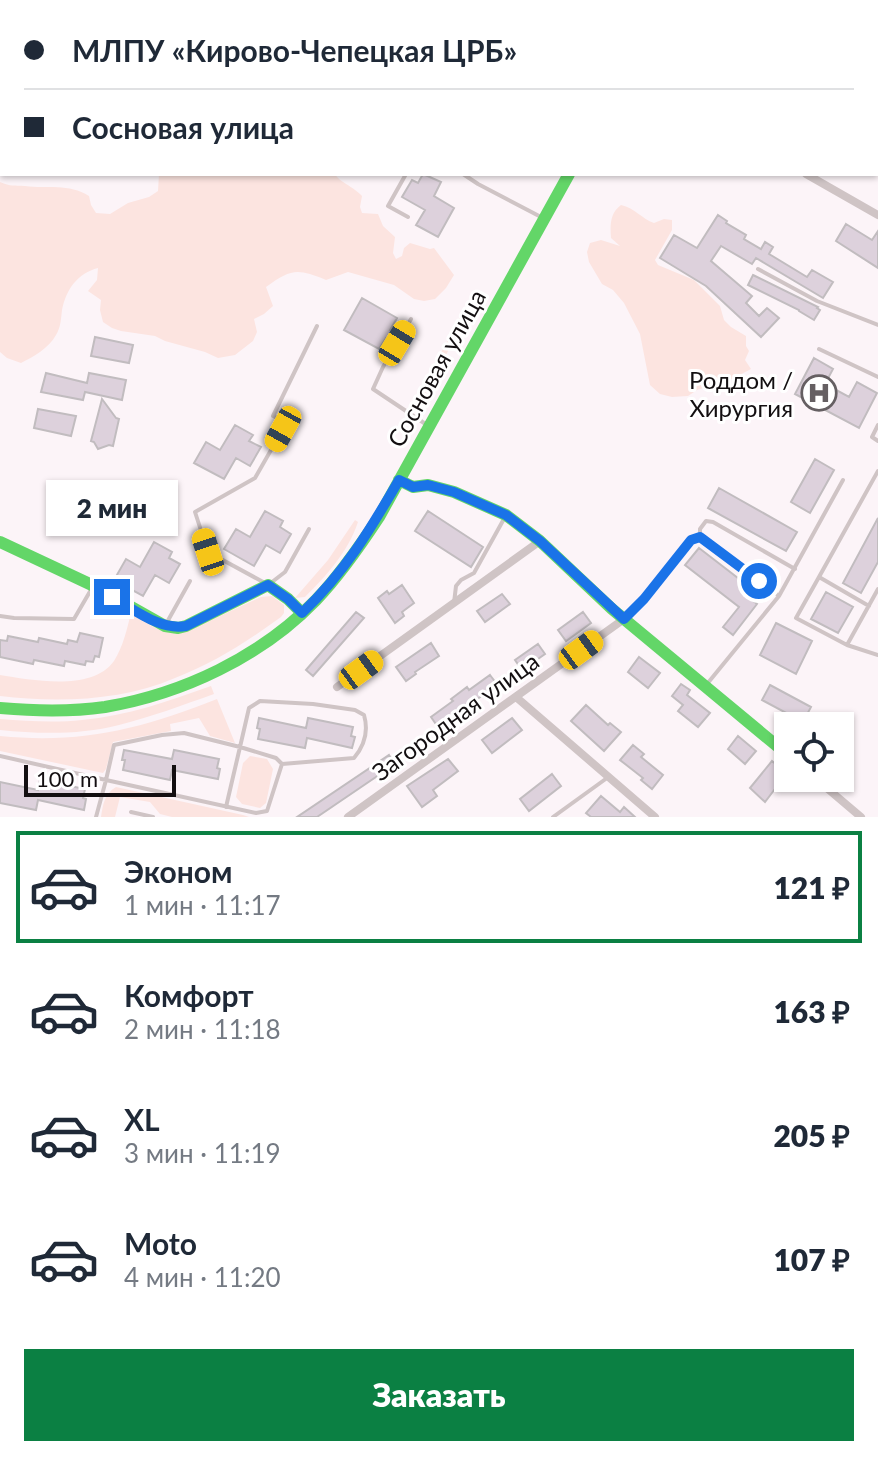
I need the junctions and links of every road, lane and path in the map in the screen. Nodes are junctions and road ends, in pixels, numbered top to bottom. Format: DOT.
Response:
graph roads {
  1 [pos="405,176"];
  2 [pos="468,176"];
  3 [pos="568,176"];
  4 [pos="810,176"];
  5 [pos="878,215"];
  6 [pos="408,217"];
  7 [pos="544,219"];
  8 [pos="758,269"];
  9 [pos="411,319"];
  10 [pos="878,325"];
  11 [pos="317,326"];
  12 [pos="819,349"];
  13 [pos="878,377"];
  14 [pos="878,425"];
  15 [pos="429,427"];
  16 [pos="878,441"];
  17 [pos="878,471"];
  18 [pos="876,478"];
  19 [pos="399,480"];
  20 [pos="843,480"];
  21 [pos="506,515"];
  22 [pos="309,529"];
  23 [pos="700,537"];
  24 [pos="540,541"];
  25 [pos="0,542"];
  26 [pos="795,569"];
  27 [pos="819,577"];
  28 [pos="190,581"];
  29 [pos="268,585"];
  30 [pos="94,586"];
  31 [pos="878,589"];
  32 [pos="779,596"];
  33 [pos="454,603"];
  34 [pos="869,606"];
  35 [pos="302,613"];
  36 [pos="0,616"];
  37 [pos="624,619"];
  38 [pos="165,626"];
  39 [pos="847,645"];
  40 [pos="878,655"];
  41 [pos="705,686"];
  42 [pos="337,687"];
  43 [pos="516,697"];
  44 [pos="0,708"];
  45 [pos="774,743"];
  46 [pos="240,747"];
  47 [pos="0,756"];
  48 [pos="282,764"];
  49 [pos="609,777"];
  50 [pos="106,780"];
  51 [pos="832,792"];
  52 [pos="226,807"];
  53 [pos="131,812"];
  54 [pos="256,815"];
  55 [pos="96,817"];
  56 [pos="153,817"];
  57 [pos="348,817"];
  58 [pos="553,817"];
  59 [pos="655,817"];
  60 [pos="861,817"];
  1 -- 6 [label="lane"];
  2 -- 7 [label="lane"];
  3 -- 7 [label="street, Сосновая улица"];
  4 -- 5 [label="street"];
  7 -- 15 [label="street, Сосновая улица"];
  8 -- 10 [label="lane"];
  9 -- 15 [label="lane"];
  11 -- 29 [label="lane"];
  12 -- 13 [label="lane"];
  14 -- 16 [label="lane"];
  15 -- 19 [label="street, Сосновая улица"];
  17 -- 18 [label="lane"];
  18 -- 27 [label="lane"];
  19 -- 21 [label="street"];
  19 -- 35 [label="street, Сосновая улица"];
  20 -- 26 [label="lane"];
  21 -- 24 [label="street"];
  21 -- 33 [label="lane"];
  22 -- 29 [label="lane"];
  23 -- 26 [label="lane"];
  23 -- 32 [label="lane"];
  23 -- 37 [label="lane"];
  24 -- 33 [label="street"];
  24 -- 37 [label="street"];
  25 -- 30 [label="street"];
  26 -- 32 [label="lane"];
  27 -- 34 [label="lane"];
  27 -- 39 [label="lane"];
  28 -- 38 [label="lane"];
  29 -- 35 [label="street"];
  29 -- 38 [label="street"];
  30 -- 36 [label="lane"];
  30 -- 38 [label="street"];
  31 -- 34 [label="lane"];
  32 -- 41 [label="lane"];
  33 -- 42 [label="street"];
  34 -- 39 [label="lane"];
  35 -- 44 [label="street, Сосновая улица"];
  37 -- 41 [label="street"];
  37 -- 43 [label="street, Загородная улица"];
  39 -- 40 [label="lane"];
  41 -- 45 [label="street"];
  43 -- 49 [label="street"];
  43 -- 57 [label="street, Загородная улица"];
  46 -- 48 [label="lane"];
  46 -- 48 [label="lane"];
  46 -- 50 [label="lane"];
  46 -- 52 [label="lane"];
  47 -- 50 [label="lane"];
  48 -- 54 [label="lane"];
  49 -- 58 [label="lane"];
  49 -- 59 [label="street"];
  50 -- 52 [label="lane"];
  50 -- 55 [label="lane"];
  51 -- 60 [label="street"];
  52 -- 54 [label="lane"];
  53 -- 56 [label="lane"];
}
